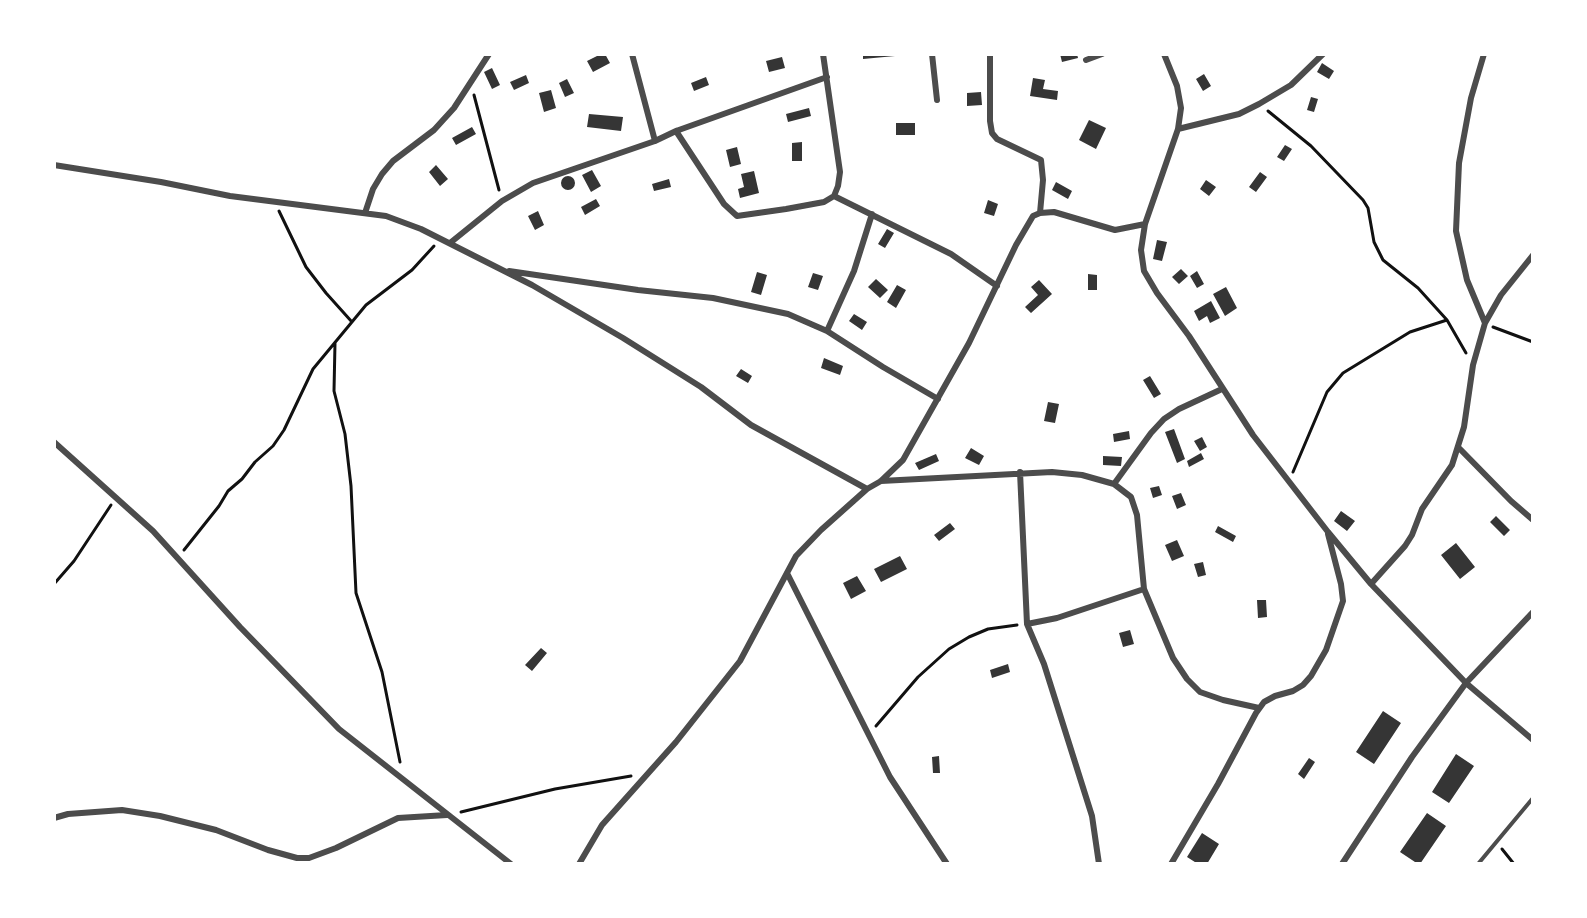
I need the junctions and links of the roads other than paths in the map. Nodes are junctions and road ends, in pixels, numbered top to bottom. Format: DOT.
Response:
graph roads {
  1 [pos="489,54"];
  2 [pos="632,54"];
  3 [pos="823,54"];
  4 [pos="932,54"];
  5 [pos="990,54"];
  6 [pos="1102,54"];
  7 [pos="1164,54"];
  8 [pos="1323,54"];
  9 [pos="1484,54"];
  10 [pos="1086,60"];
  11 [pos="827,77"];
  12 [pos="937,100"];
  13 [pos="1178,129"];
  14 [pos="676,131"];
  15 [pos="655,141"];
  16 [pos="54,165"];
  17 [pos="834,196"];
  18 [pos="365,213"];
  19 [pos="1040,213"];
  20 [pos="872,214"];
  21 [pos="1145,224"];
  22 [pos="450,243"];
  23 [pos="1533,255"];
  24 [pos="502,270"];
  25 [pos="996,286"];
  26 [pos="1485,323"];
  27 [pos="827,331"];
  28 [pos="1222,388"];
  29 [pos="938,399"];
  30 [pos="54,442"];
  31 [pos="1459,448"];
  32 [pos="1020,472"];
  33 [pos="881,481"];
  34 [pos="1114,484"];
  35 [pos="867,489"];
  36 [pos="1533,520"];
  37 [pos="1328,532"];
  38 [pos="787,573"];
  39 [pos="1371,584"];
  40 [pos="1144,589"];
  41 [pos="1533,612"];
  42 [pos="1027,624"];
  43 [pos="1466,683"];
  44 [pos="1259,708"];
  45 [pos="1533,740"];
  46 [pos="1533,798"];
  47 [pos="447,815"];
  48 [pos="54,818"];
  49 [pos="512,864"];
  50 [pos="579,864"];
  51 [pos="947,864"];
  52 [pos="1100,864"];
  53 [pos="1171,864"];
  54 [pos="1342,864"];
  55 [pos="1478,864"];
  1 -- 18 [label="street"];
  2 -- 15 [label="street"];
  3 -- 11 [label="street"];
  4 -- 12 [label="street"];
  5 -- 19 [label="street"];
  6 -- 10 [label="street"];
  7 -- 13 [label="street"];
  8 -- 13 [label="street"];
  9 -- 26 [label="street"];
  11 -- 14 [label="street"];
  11 -- 17 [label="street"];
  13 -- 21 [label="street"];
  14 -- 15 [label="street"];
  14 -- 17 [label="street"];
  15 -- 22 [label="street"];
  16 -- 18 [label="street"];
  17 -- 20 [label="street"];
  18 -- 22 [label="street"];
  19 -- 21 [label="street"];
  19 -- 25 [label="street"];
  20 -- 25 [label="street"];
  20 -- 27 [label="street"];
  21 -- 28 [label="street"];
  22 -- 24 [label="street"];
  23 -- 26 [label="street"];
  24 -- 27 [label="street"];
  24 -- 35 [label="street"];
  25 -- 29 [label="street"];
  26 -- 31 [label="street"];
  27 -- 29 [label="street"];
  28 -- 34 [label="street"];
  28 -- 37 [label="street"];
  29 -- 33 [label="street"];
  30 -- 47 [label="street"];
  31 -- 36 [label="street"];
  31 -- 39 [label="street"];
  32 -- 33 [label="street"];
  32 -- 34 [label="street"];
  32 -- 42 [label="street"];
  33 -- 35 [label="street"];
  34 -- 40 [label="street"];
  35 -- 38 [label="street"];
  37 -- 39 [label="street"];
  37 -- 44 [label="street"];
  38 -- 50 [label="street"];
  38 -- 51 [label="street"];
  39 -- 43 [label="street"];
  40 -- 42 [label="street"];
  40 -- 44 [label="street"];
  41 -- 43 [label="street"];
  42 -- 52 [label="street"];
  43 -- 45 [label="street"];
  43 -- 54 [label="street"];
  44 -- 53 [label="street"];
  46 -- 55 [label="lane"];
  47 -- 48 [label="street"];
  47 -- 49 [label="street"];
}
